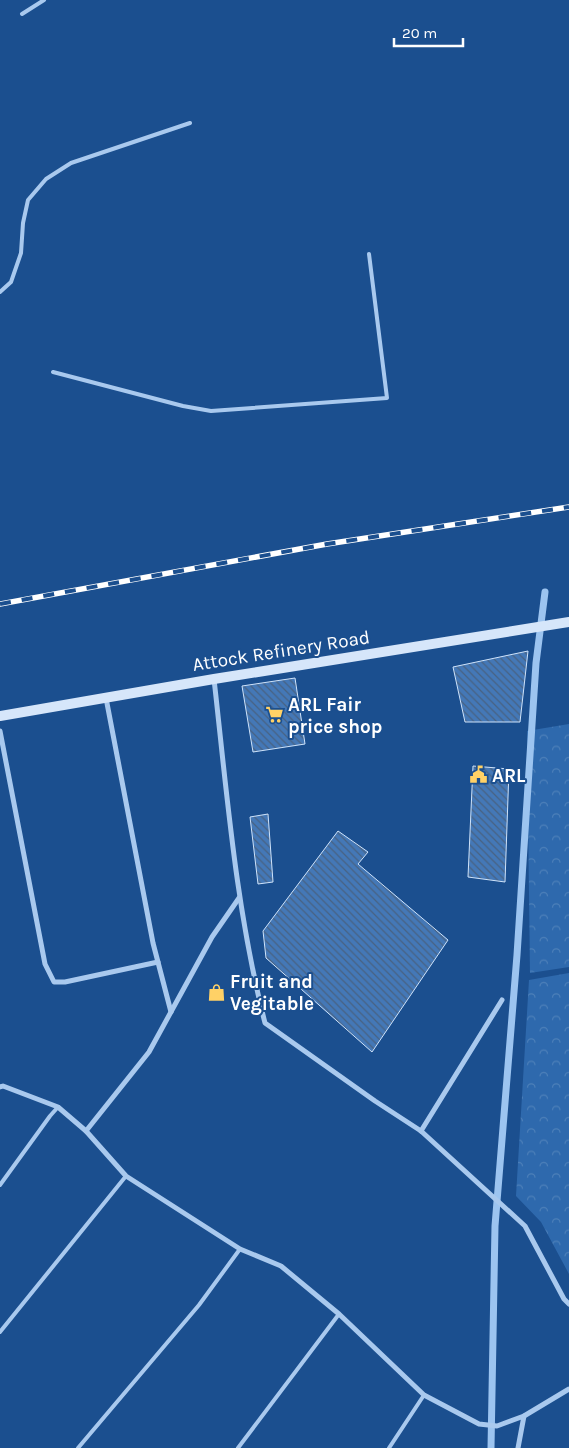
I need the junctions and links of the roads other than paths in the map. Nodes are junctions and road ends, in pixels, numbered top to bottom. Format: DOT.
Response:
graph roads {
  1 [pos="44,0"];
  2 [pos="22,14"];
  3 [pos="190,122"];
  4 [pos="369,254"];
  5 [pos="0,292"];
  6 [pos="53,372"];
  7 [pos="569,622"];
  8 [pos="214,679"];
  9 [pos="106,698"];
  10 [pos="0,716"];
  11 [pos="0,731"];
  12 [pos="239,898"];
  13 [pos="158,962"];
  14 [pos="502,1000"];
  15 [pos="171,1012"];
  16 [pos="0,1086"];
  17 [pos="58,1108"];
  18 [pos="86,1131"];
  19 [pos="421,1132"];
  20 [pos="126,1176"];
  21 [pos="0,1185"];
  22 [pos="240,1249"];
  23 [pos="569,1304"];
  24 [pos="339,1314"];
  25 [pos="0,1332"];
  26 [pos="569,1389"];
  27 [pos="424,1395"];
  28 [pos="524,1416"];
  29 [pos="78,1448"];
  30 [pos="238,1448"];
  31 [pos="389,1448"];
  32 [pos="518,1448"];
  1 -- 2 [label="lane"];
  3 -- 5 [label="lane"];
  4 -- 6 [label="lane"];
  7 -- 8 [label="street, Attock Refinery Road"];
  8 -- 9 [label="street, Attock Refinery Road"];
  8 -- 12 [label="street"];
  9 -- 10 [label="street, Attock Refinery Road"];
  9 -- 13 [label="street"];
  11 -- 13 [label="street"];
  12 -- 15 [label="street"];
  12 -- 19 [label="street"];
  13 -- 15 [label="street"];
  14 -- 19 [label="street"];
  15 -- 18 [label="street"];
  16 -- 17 [label="street"];
  17 -- 18 [label="street"];
  17 -- 21 [label="lane"];
  18 -- 20 [label="street"];
  19 -- 23 [label="street"];
  20 -- 22 [label="street"];
  20 -- 25 [label="lane"];
  22 -- 24 [label="street"];
  22 -- 29 [label="lane"];
  24 -- 27 [label="street"];
  24 -- 30 [label="lane"];
  26 -- 28 [label="street"];
  27 -- 28 [label="street"];
  27 -- 31 [label="lane"];
  28 -- 32 [label="street"];
}
